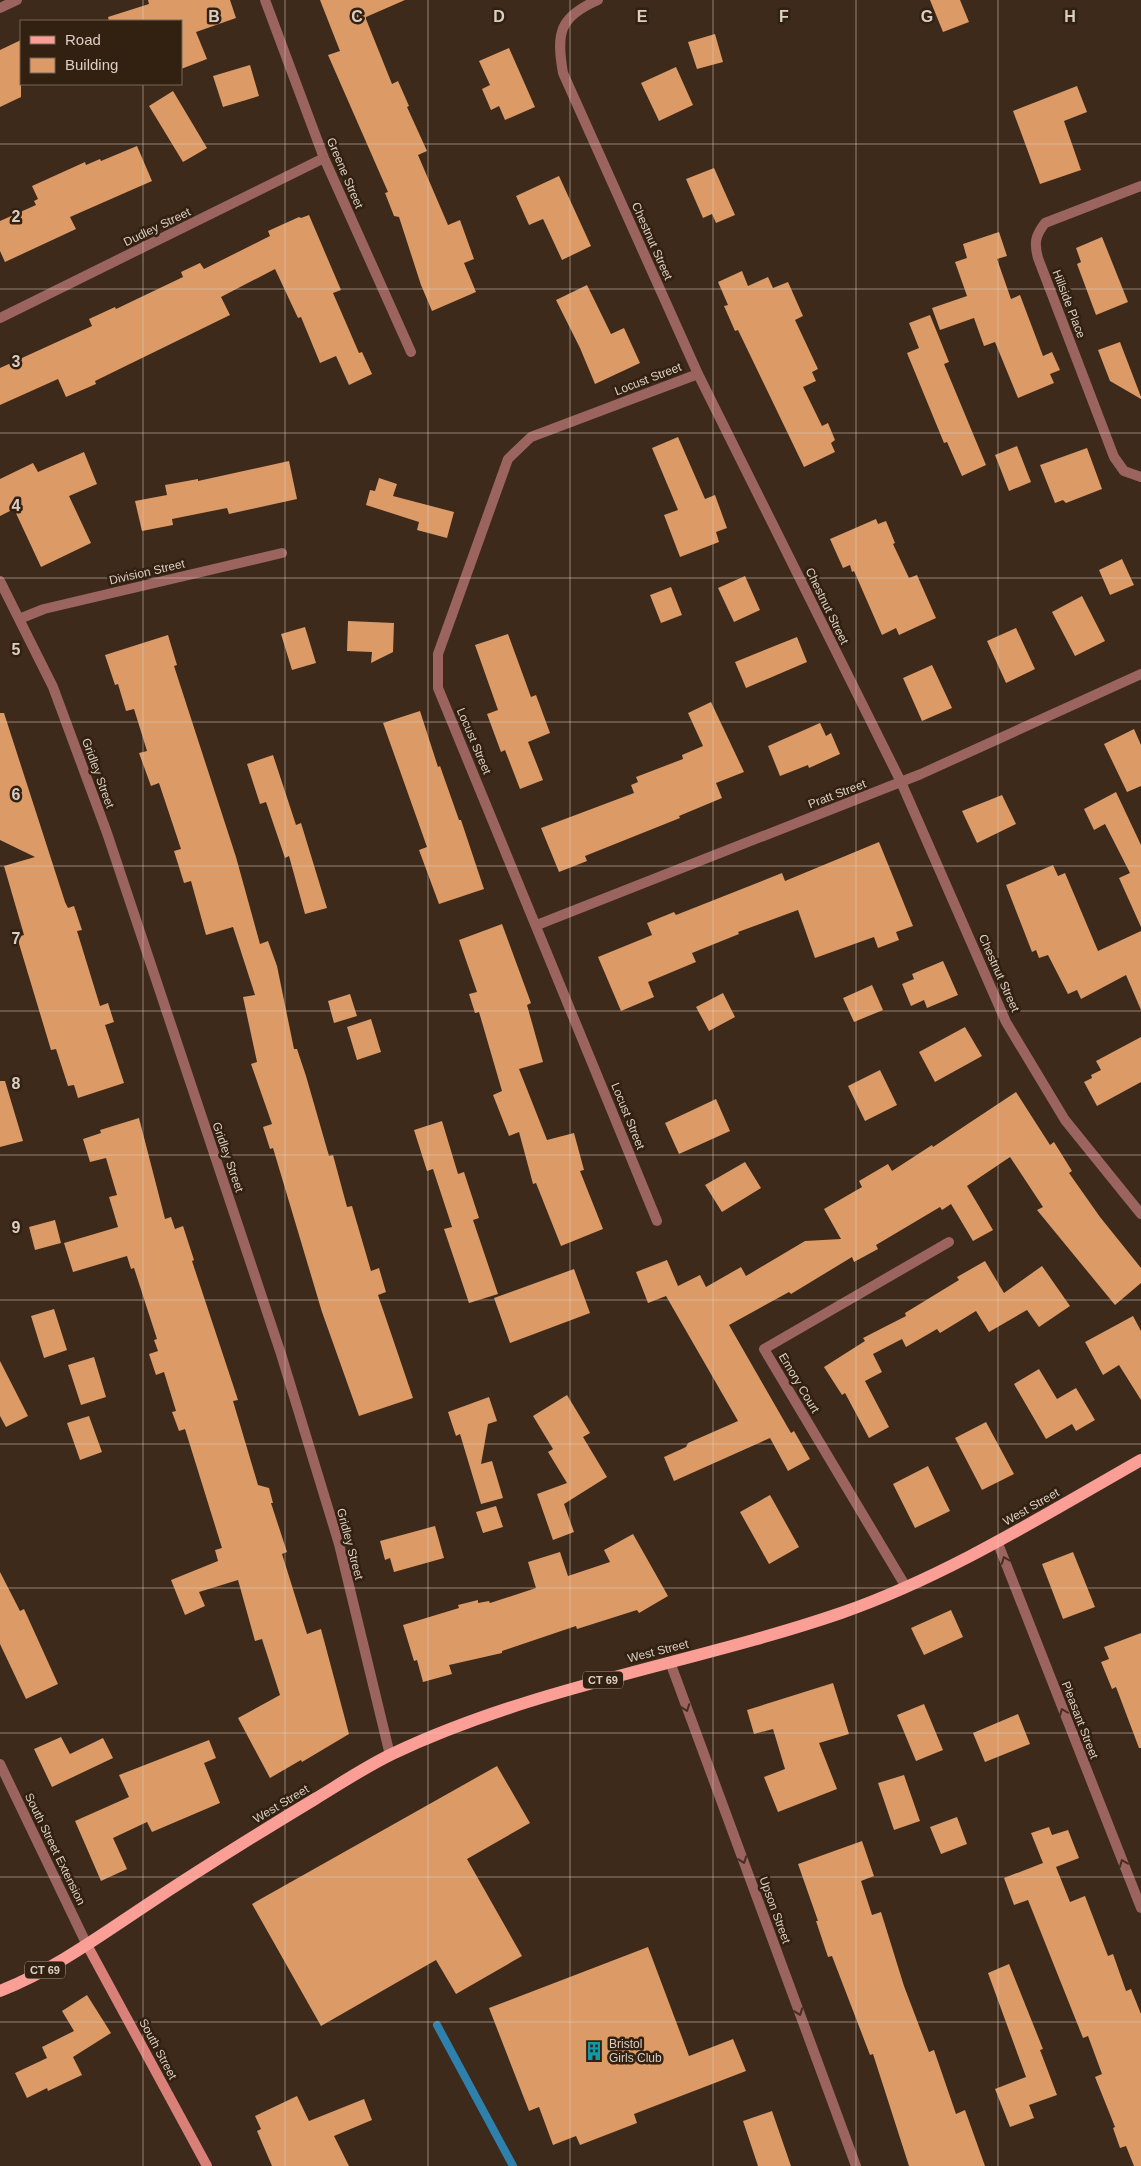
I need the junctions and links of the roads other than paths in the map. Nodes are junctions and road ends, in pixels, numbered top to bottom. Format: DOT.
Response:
graph roads {
  1 [pos="17,0"];
  2 [pos="265,0"];
  3 [pos="598,0"];
  4 [pos="0,8"];
  5 [pos="324,158"];
  6 [pos="1141,186"];
  7 [pos="0,318"];
  8 [pos="410,352"];
  9 [pos="698,374"];
  10 [pos="1141,477"];
  11 [pos="282,554"];
  12 [pos="0,581"];
  13 [pos="19,619"];
  14 [pos="1141,674"];
  15 [pos="901,782"];
  16 [pos="537,925"];
  17 [pos="1141,1214"];
  18 [pos="657,1222"];
  19 [pos="949,1242"];
  20 [pos="1141,1460"];
  21 [pos="997,1541"];
  22 [pos="906,1587"];
  23 [pos="670,1662"];
  24 [pos="390,1755"];
  25 [pos="0,1764"];
  26 [pos="1141,1908"];
  27 [pos="87,1944"];
  28 [pos="0,1991"];
  29 [pos="207,2166"];
  30 [pos="856,2166"];
  1 -- 4 [label="street"];
  2 -- 5 [label="street, Greene Street"];
  3 -- 9 [label="street, Chestnut Street"];
  5 -- 7 [label="street, Dudley Street"];
  5 -- 8 [label="street, Greene Street"];
  6 -- 10 [label="street, Hillside Place"];
  9 -- 15 [label="street, Chestnut Street"];
  9 -- 16 [label="street, Locust Street"];
  11 -- 13 [label="street, Division Street"];
  12 -- 13 [label="street, Gridley Street"];
  13 -- 24 [label="street, Gridley Street"];
  14 -- 15 [label="street, Pratt Street"];
  15 -- 16 [label="street, Pratt Street"];
  15 -- 17 [label="street, Chestnut Street"];
  16 -- 18 [label="street, Locust Street"];
  19 -- 22 [label="street, Emory Court"];
  20 -- 21 [label="main road, West Street / CT 69"];
  21 -- 22 [label="main road, West Street / CT 69"];
  26 -- 21 [label="street, Pleasant Street, one-way"];
  22 -- 23 [label="main road, West Street / CT 69"];
  23 -- 24 [label="main road, West Street / CT 69"];
  23 -- 30 [label="street, Upson Street, one-way"];
  24 -- 27 [label="main road, West Street / CT 69"];
  25 -- 27 [label="street, South Street Extension"];
  27 -- 28 [label="main road, CT 69"];
  27 -- 29 [label="main road, South Street"];
}
